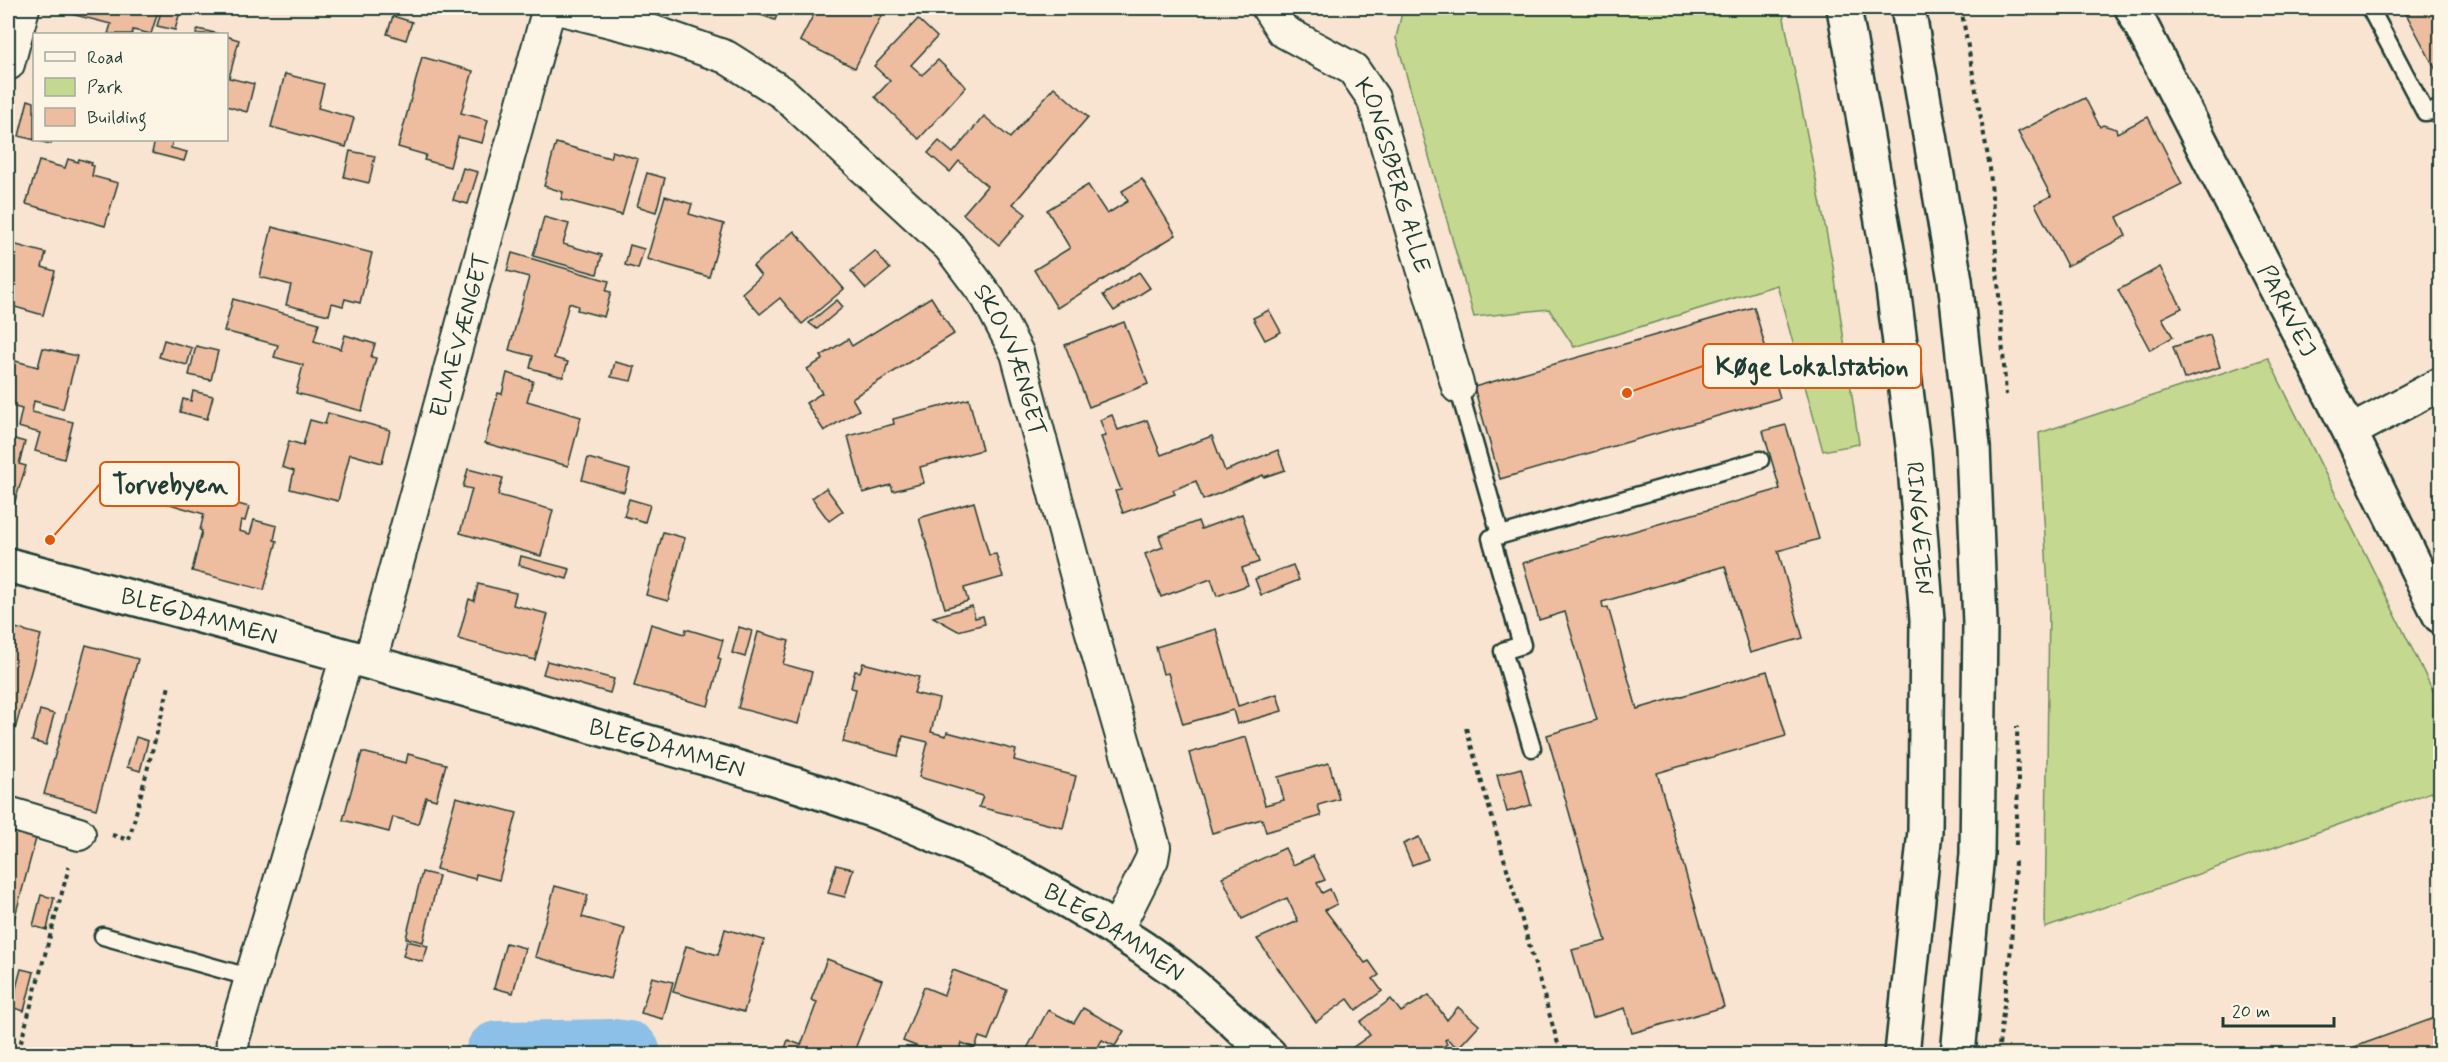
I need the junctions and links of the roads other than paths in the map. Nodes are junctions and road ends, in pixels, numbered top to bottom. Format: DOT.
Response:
graph roads {
  1 [pos="23,8"];
  2 [pos="549,8"];
  3 [pos="558,8"];
  4 [pos="1268,8"];
  5 [pos="1844,8"];
  6 [pos="1908,8"];
  7 [pos="2132,8"];
  8 [pos="2370,8"];
  9 [pos="8,64"];
  10 [pos="2440,110"];
  11 [pos="2440,384"];
  12 [pos="1458,387"];
  13 [pos="2350,432"];
  14 [pos="1760,460"];
  15 [pos="1500,534"];
  16 [pos="8,565"];
  17 [pos="2440,616"];
  18 [pos="358,659"];
  19 [pos="1532,748"];
  20 [pos="8,813"];
  21 [pos="79,834"];
  22 [pos="1116,931"];
  23 [pos="103,936"];
  24 [pos="252,978"];
  25 [pos="232,1054"];
  26 [pos="1269,1054"];
  27 [pos="1902,1054"];
  28 [pos="1958,1054"];
  1 -- 9 [label="street"];
  2 -- 18 [label="street, ELMEVÆNGET"];
  3 -- 22 [label="street, SKOVVÆNGET"];
  4 -- 12 [label="street, KONGSBERG ALLE"];
  5 -- 27 [label="main road, RINGVEJEN"];
  6 -- 28 [label="main road"];
  7 -- 13 [label="main road, PARKVEJ"];
  8 -- 10 [label="lane"];
  11 -- 13 [label="street"];
  12 -- 15 [label="lane"];
  13 -- 17 [label="main road, PARKVEJ"];
  14 -- 15 [label="lane"];
  15 -- 19 [label="lane"];
  16 -- 18 [label="main road, BLEGDAMMEN"];
  18 -- 22 [label="main road, BLEGDAMMEN"];
  18 -- 24 [label="street, ELMEVÆNGET"];
  20 -- 21 [label="street"];
  22 -- 26 [label="main road, BLEGDAMMEN"];
  23 -- 24 [label="lane"];
  24 -- 25 [label="street, ELMEVÆNGET"];
}
